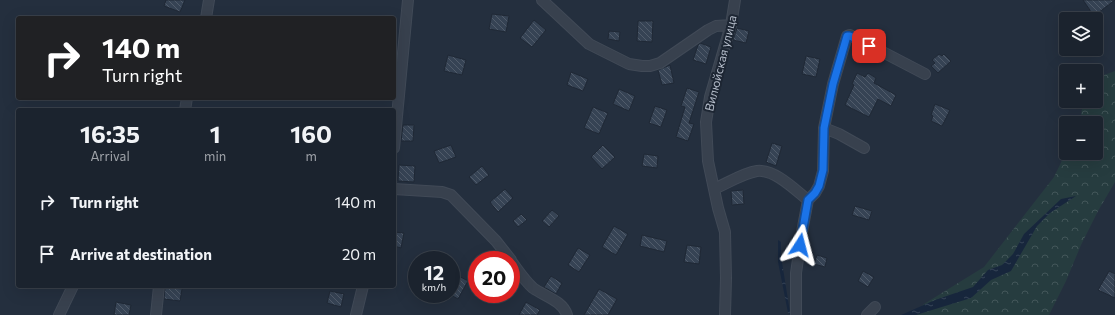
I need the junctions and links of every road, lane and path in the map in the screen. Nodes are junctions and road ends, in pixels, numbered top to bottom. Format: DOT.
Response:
graph roads {
  1 [pos="210,0"];
  2 [pos="408,0"];
  3 [pos="542,0"];
  4 [pos="735,0"];
  5 [pos="206,16"];
  6 [pos="731,25"];
  7 [pos="925,74"];
  8 [pos="396,127"];
  9 [pos="824,128"];
  10 [pos="864,148"];
  11 [pos="396,189"];
  12 [pos="714,189"];
  13 [pos="808,200"];
  14 [pos="504,251"];
  15 [pos="520,272"];
  16 [pos="71,288"];
  17 [pos="159,288"];
  18 [pos="363,288"];
  19 [pos="875,307"];
  20 [pos="59,315"];
  21 [pos="156,315"];
  22 [pos="356,315"];
  23 [pos="567,315"];
  24 [pos="724,315"];
  25 [pos="796,315"];
  26 [pos="867,315"];
  1 -- 5 [label="street"];
  2 -- 8 [label="street"];
  3 -- 6 [label="street"];
  4 -- 6 [label="street, Вилюйская улица"];
  6 -- 12 [label="street, Вилюйская улица"];
  7 -- 9 [label="street"];
  9 -- 10 [label="street"];
  9 -- 13 [label="street"];
  11 -- 14 [label="street"];
  12 -- 13 [label="street"];
  12 -- 24 [label="street, Вилюйская улица"];
  13 -- 25 [label="street"];
  15 -- 23 [label="street"];
  16 -- 20 [label="street"];
  17 -- 21 [label="street"];
  18 -- 22 [label="street"];
  19 -- 26 [label="street"];
}
